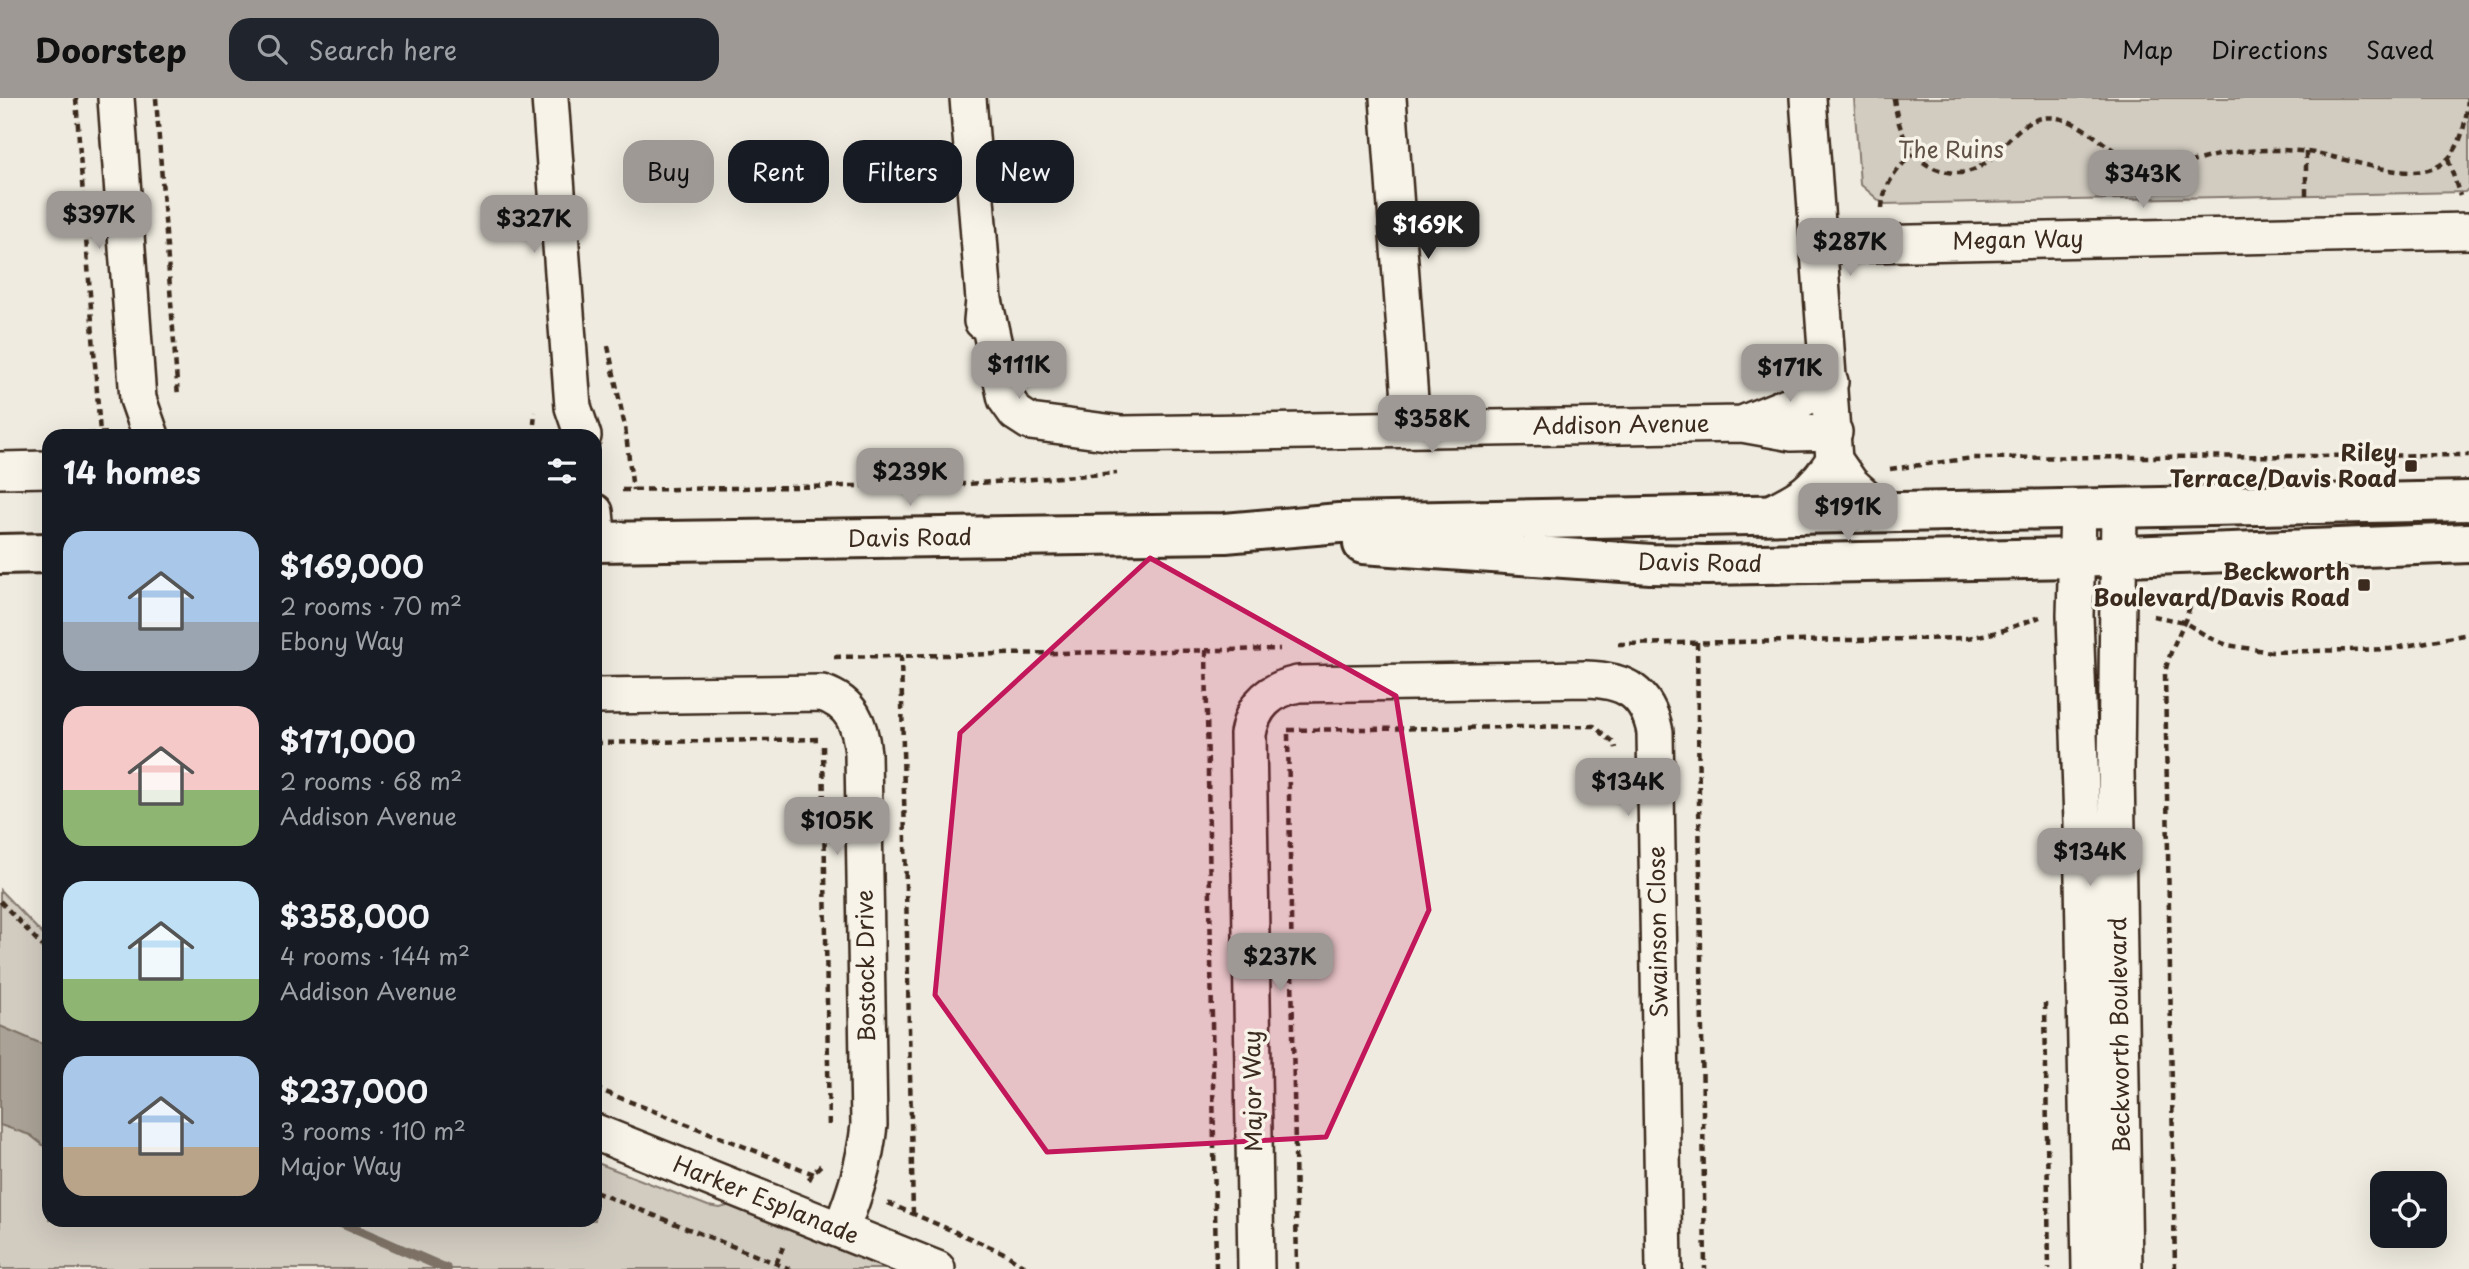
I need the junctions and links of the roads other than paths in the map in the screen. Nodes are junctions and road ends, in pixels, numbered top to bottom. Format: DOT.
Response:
graph roads {
  1 [pos="116,98"];
  2 [pos="550,98"];
  3 [pos="968,98"];
  4 [pos="1388,98"];
  5 [pos="1808,98"];
  6 [pos="2469,231"];
  7 [pos="1819,245"];
  8 [pos="984,300"];
  9 [pos="1830,382"];
  10 [pos="1742,424"];
  11 [pos="574,426"];
  12 [pos="139,427"];
  13 [pos="1412,428"];
  14 [pos="1122,434"];
  15 [pos="1834,446"];
  16 [pos="42,469"];
  17 [pos="0,470"];
  18 [pos="2469,501"];
  19 [pos="2119,508"];
  20 [pos="2078,509"];
  21 [pos="1878,513"];
  22 [pos="1765,516"];
  23 [pos="602,522"];
  24 [pos="1225,533"];
  25 [pos="2469,543"];
  26 [pos="42,553"];
  27 [pos="0,554"];
  28 [pos="2118,555"];
  29 [pos="2075,558"];
  30 [pos="602,696"];
  31 [pos="1258,705"];
  32 [pos="602,1135"];
  33 [pos="841,1229"];
  34 [pos="937,1269"];
  35 [pos="1256,1269"];
  36 [pos="1664,1269"];
  37 [pos="2090,1269"];
  38 [pos="2124,1269"];
  1 -- 12 [label="street"];
  2 -- 11 [label="street"];
  3 -- 8 [label="street, Addison Avenue"];
  4 -- 13 [label="street"];
  5 -- 7 [label="street"];
  6 -- 7 [label="street, Megan Way"];
  7 -- 9 [label="street"];
  8 -- 14 [label="street, Addison Avenue"];
  8 -- 14 [label="street, Addison Avenue"];
  9 -- 10 [label="street, Addison Avenue"];
  9 -- 15 [label="street"];
  10 -- 13 [label="street, Addison Avenue"];
  10 -- 15 [label="street, Addison Avenue"];
  13 -- 14 [label="street, Addison Avenue"];
  15 -- 21 [label="street"];
  15 -- 22 [label="street"];
  16 -- 17 [label="street"];
  18 -- 19 [label="main road, Davis Road"];
  19 -- 20 [label="main road, Davis Road"];
  19 -- 28 [label="street, Beckworth Boulevard"];
  20 -- 21 [label="main road, Davis Road"];
  20 -- 29 [label="street, Beckworth Boulevard"];
  21 -- 22 [label="main road, Davis Road"];
  22 -- 24 [label="main road, Davis Road"];
  23 -- 24 [label="main road, Davis Road"];
  24 -- 29 [label="main road, Davis Road"];
  25 -- 28 [label="main road, Davis Road"];
  26 -- 27 [label="main road"];
  28 -- 29 [label="main road, Davis Road"];
  28 -- 38 [label="street, Beckworth Boulevard"];
  29 -- 37 [label="street, Beckworth Boulevard"];
  30 -- 33 [label="street, Bostock Drive"];
  31 -- 35 [label="street, Major Way"];
  31 -- 36 [label="street, Swainson Close"];
  32 -- 33 [label="street, Harker Esplanade"];
  33 -- 34 [label="street, Harker Esplanade"];
}
